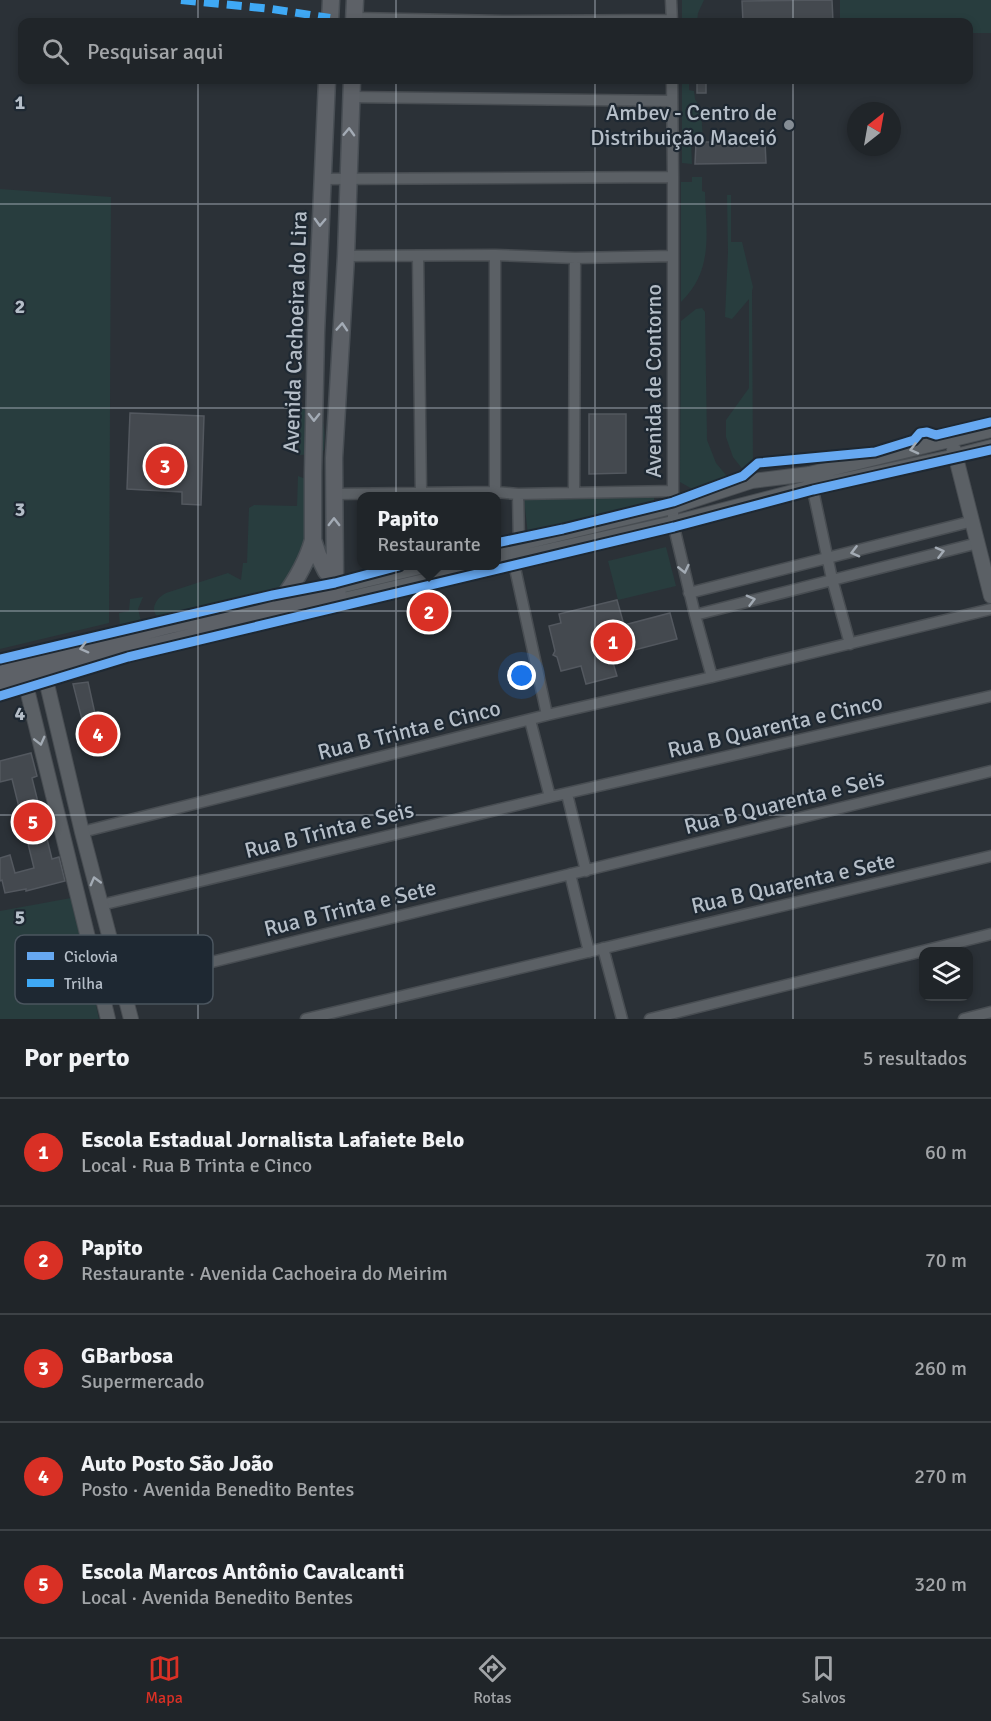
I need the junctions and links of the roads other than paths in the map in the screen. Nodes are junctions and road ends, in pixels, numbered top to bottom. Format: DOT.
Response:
graph roads {
  1 [pos="331,0"];
  2 [pos="355,0"];
  3 [pos="671,0"];
  4 [pos="330,18"];
  5 [pos="355,18"];
  6 [pos="672,18"];
  7 [pos="327,84"];
  8 [pos="352,84"];
  9 [pos="672,84"];
  10 [pos="351,97"];
  11 [pos="672,101"];
  12 [pos="674,177"];
  13 [pos="322,179"];
  14 [pos="348,180"];
  15 [pos="495,255"];
  16 [pos="346,256"];
  17 [pos="418,256"];
  18 [pos="673,256"];
  19 [pos="575,258"];
  20 [pos="991,430"];
  21 [pos="951,440"];
  22 [pos="991,447"];
  23 [pos="956,456"];
  24 [pos="811,481"];
  25 [pos="673,490"];
  26 [pos="421,492"];
  27 [pos="495,492"];
  28 [pos="501,493"];
  29 [pos="574,493"];
  30 [pos="334,494"];
  31 [pos="357,494"];
  32 [pos="518,494"];
  33 [pos="672,507"];
  34 [pos="973,521"];
  35 [pos="673,523"];
  36 [pos="314,542"];
  37 [pos="519,543"];
  38 [pos="978,543"];
  39 [pos="334,546"];
  40 [pos="501,548"];
  41 [pos="513,559"];
  42 [pos="827,559"];
  43 [pos="501,562"];
  44 [pos="409,570"];
  45 [pos="463,570"];
  46 [pos="988,571"];
  47 [pos="832,579"];
  48 [pos="336,590"];
  49 [pos="689,593"];
  50 [pos="991,596"];
  51 [pos="283,598"];
  52 [pos="991,609"];
  53 [pos="694,615"];
  54 [pos="850,644"];
  55 [pos="42,666"];
  56 [pos="0,669"];
  57 [pos="22,670"];
  58 [pos="712,677"];
  59 [pos="0,683"];
  60 [pos="991,696"];
  61 [pos="546,715"];
  62 [pos="530,720"];
  63 [pos="991,771"];
  64 [pos="567,794"];
  65 [pos="550,797"];
  66 [pos="82,832"];
  67 [pos="991,856"];
  68 [pos="586,871"];
  69 [pos="570,874"];
  70 [pos="101,905"];
  71 [pos="991,934"];
  72 [pos="89,935"];
  73 [pos="110,935"];
  74 [pos="603,948"];
  75 [pos="589,952"];
  76 [pos="213,962"];
  77 [pos="105,1004"];
  78 [pos="127,1004"];
  79 [pos="991,1012"];
  80 [pos="108,1019"];
  81 [pos="131,1019"];
  82 [pos="306,1019"];
  83 [pos="622,1019"];
  84 [pos="650,1019"];
  85 [pos="964,1019"];
  1 -- 4 [label="main road"];
  2 -- 5 [label="main road"];
  3 -- 6 [label="street"];
  7 -- 13 [label="main road, Avenida Cachoeira do Lira"];
  8 -- 10 [label="main road, Avenida Cachoeira do Lira"];
  9 -- 11 [label="street, Avenida de Contorno"];
  10 -- 11 [label="street"];
  14 -- 10 [label="main road, Avenida Cachoeira do Lira, one-way"];
  11 -- 12 [label="street, Avenida de Contorno"];
  12 -- 14 [label="street"];
  12 -- 18 [label="street, Avenida de Contorno"];
  13 -- 14 [label="street"];
  13 -- 36 [label="main road, Avenida Cachoeira do Lira, one-way"];
  14 -- 16 [label="main road, Avenida Cachoeira do Lira"];
  15 -- 17 [label="street"];
  15 -- 19 [label="street"];
  15 -- 27 [label="street"];
  16 -- 17 [label="street"];
  30 -- 16 [label="main road, Avenida Cachoeira do Lira, one-way"];
  17 -- 26 [label="street"];
  18 -- 19 [label="street"];
  18 -- 25 [label="street, Avenida de Contorno"];
  19 -- 29 [label="street"];
  20 -- 21 [label="street"];
  21 -- 23 [label="street"];
  21 -- 24 [label="street, one-way"];
  22 -- 23 [label="street"];
  23 -- 24 [label="street"];
  23 -- 34 [label="street"];
  24 -- 33 [label="street"];
  24 -- 35 [label="street"];
  24 -- 42 [label="street"];
  25 -- 29 [label="street"];
  25 -- 33 [label="street, Avenida de Contorno"];
  28 -- 32 [label="street"];
  29 -- 32 [label="street"];
  30 -- 31 [label="street"];
  39 -- 30 [label="main road, Avenida Cachoeira do Lira, one-way"];
  32 -- 37 [label="street"];
  33 -- 35 [label="street, Avenida de Contorno"];
  33 -- 37 [label="street"];
  34 -- 38 [label="street"];
  34 -- 42 [label="street, one-way"];
  35 -- 41 [label="street"];
  35 -- 49 [label="street, Avenida de Contorno, one-way"];
  36 -- 39 [label="main road"];
  36 -- 48 [label="main road, Avenida Cachoeira do Lira"];
  36 -- 51 [label="main road"];
  37 -- 40 [label="street"];
  38 -- 46 [label="street"];
  47 -- 38 [label="street, one-way"];
  39 -- 48 [label="main road, Avenida Cachoeira do Lira"];
  41 -- 43 [label="street"];
  41 -- 61 [label="street"];
  42 -- 47 [label="street"];
  42 -- 49 [label="street"];
  44 -- 48 [label="street"];
  45 -- 48 [label="street"];
  46 -- 50 [label="street"];
  53 -- 47 [label="street, one-way"];
  47 -- 54 [label="street"];
  48 -- 51 [label="main road"];
  48 -- 55 [label="main road"];
  49 -- 53 [label="street, Avenida de Contorno"];
  51 -- 55 [label="main road, one-way"];
  52 -- 54 [label="street, Rua B Trinta e Cinco"];
  53 -- 58 [label="street, Avenida de Contorno"];
  54 -- 58 [label="street, Rua B Trinta e Cinco"];
  55 -- 57 [label="main road"];
  55 -- 66 [label="street"];
  56 -- 57 [label="main road"];
  57 -- 59 [label="main road"];
  57 -- 72 [label="street, one-way"];
  58 -- 61 [label="street, Rua B Trinta e Cinco"];
  60 -- 64 [label="street, Rua B Quarenta e Cinco"];
  61 -- 62 [label="street, Rua B Trinta e Cinco"];
  62 -- 65 [label="street"];
  62 -- 66 [label="street, Rua B Trinta e Cinco"];
  63 -- 68 [label="street, Rua B Quarenta e Seis"];
  64 -- 65 [label="street, Rua B Trinta e Seis"];
  64 -- 68 [label="street"];
  65 -- 70 [label="street, Rua B Trinta e Seis"];
  70 -- 66 [label="street, one-way"];
  67 -- 74 [label="street, Rua B Quarenta e Sete"];
  68 -- 69 [label="street, Rua B Trinta e Sete"];
  69 -- 75 [label="street"];
  69 -- 76 [label="street, Rua B Trinta e Sete"];
  70 -- 73 [label="street"];
  71 -- 84 [label="street"];
  74 -- 75 [label="street, Rua B Quarenta e Sete"];
  74 -- 83 [label="street"];
  75 -- 82 [label="street, Rua B Quarenta e Sete"];
  77 -- 80 [label="street"];
  78 -- 81 [label="street"];
  79 -- 85 [label="street"];
}
